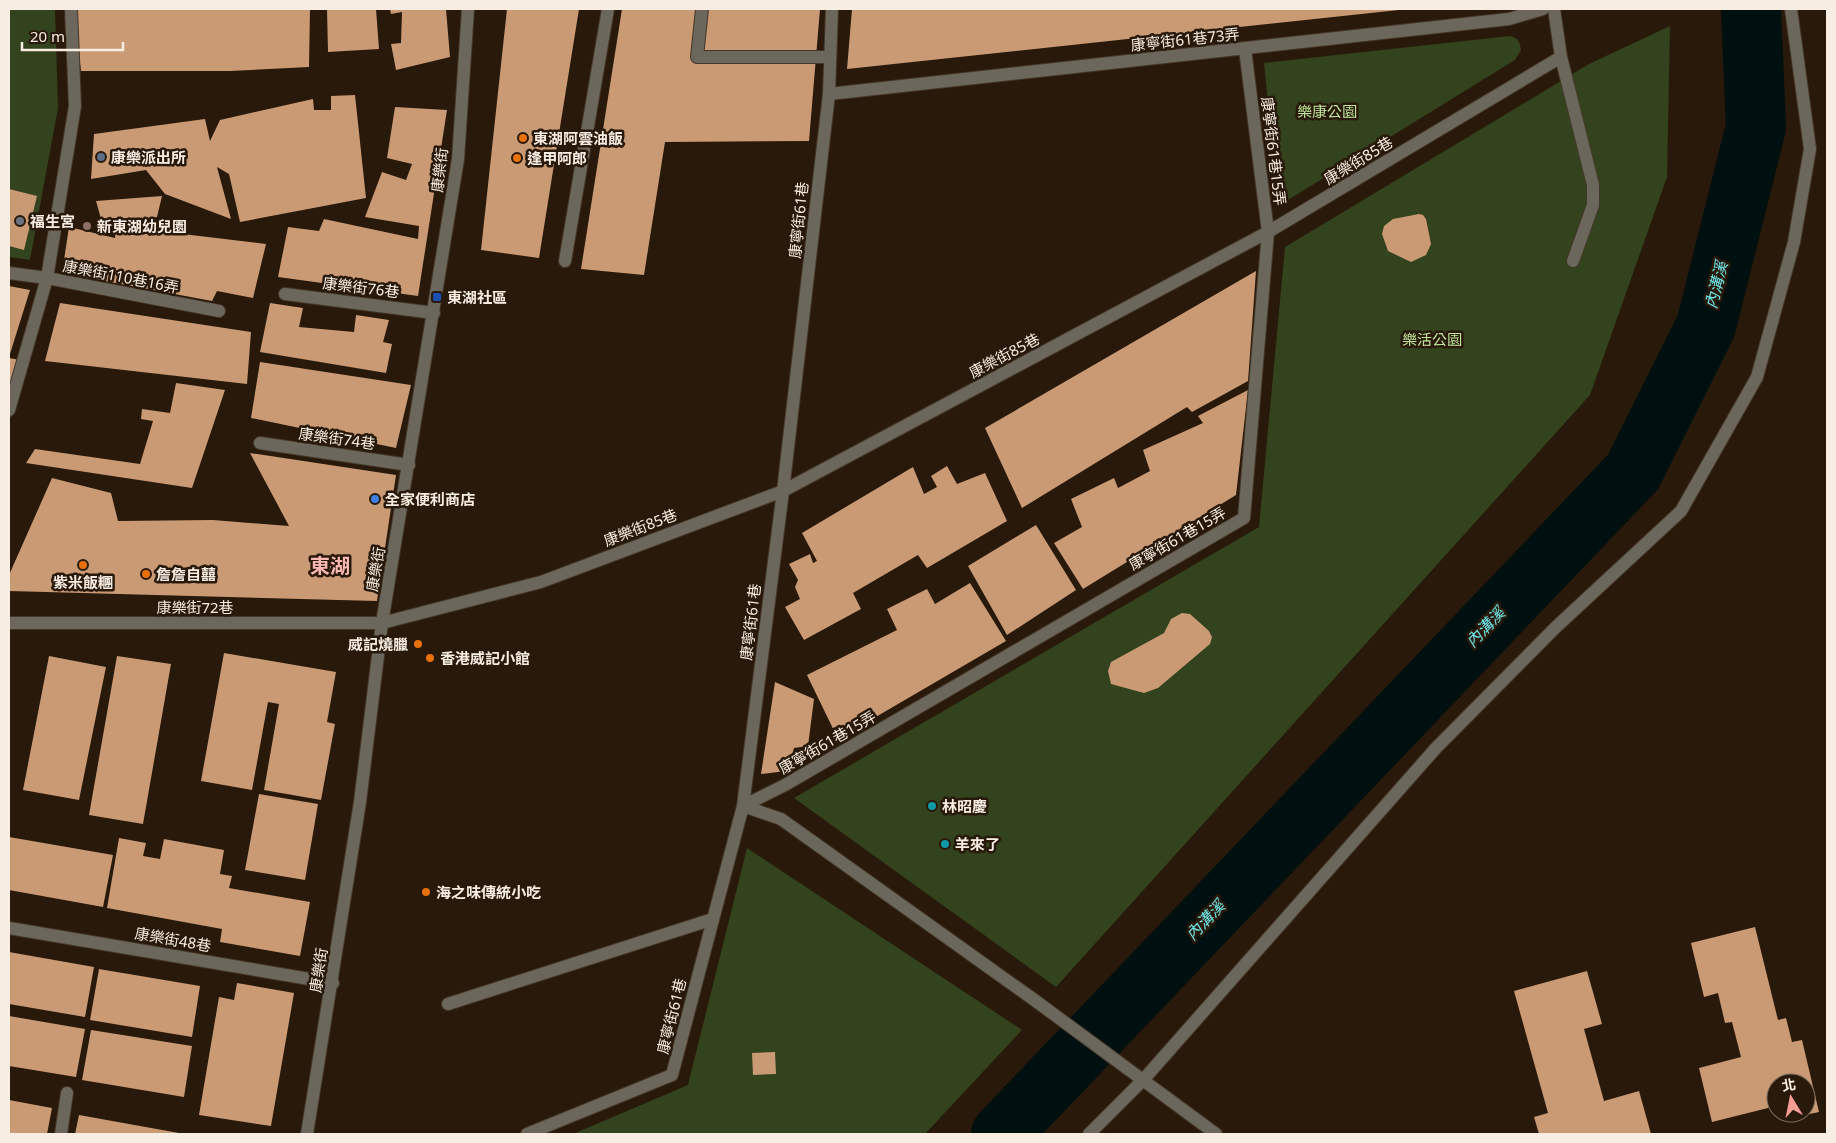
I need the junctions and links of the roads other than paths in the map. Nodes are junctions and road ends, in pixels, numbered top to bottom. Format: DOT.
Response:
graph roads {
  1 [pos="71,9"];
  2 [pos="468,9"];
  3 [pos="608,9"];
  4 [pos="702,9"];
  5 [pos="832,9"];
  6 [pos="1542,9"];
  7 [pos="1554,9"];
  8 [pos="1791,9"];
  9 [pos="1245,49"];
  10 [pos="830,57"];
  11 [pos="1561,57"];
  12 [pos="828,94"];
  13 [pos="1268,232"];
  14 [pos="565,261"];
  15 [pos="1573,261"];
  16 [pos="9,273"];
  17 [pos="48,278"];
  18 [pos="284,294"];
  19 [pos="220,311"];
  20 [pos="434,312"];
  21 [pos="9,410"];
  22 [pos="260,443"];
  23 [pos="409,465"];
  24 [pos="784,490"];
  25 [pos="382,623"];
  26 [pos="9,624"];
  27 [pos="743,806"];
  28 [pos="713,919"];
  29 [pos="9,928"];
  30 [pos="333,983"];
  31 [pos="448,1004"];
  32 [pos="1144,1080"];
  33 [pos="67,1093"];
  34 [pos="61,1134"];
  35 [pos="306,1134"];
  36 [pos="527,1134"];
  37 [pos="1088,1134"];
  38 [pos="1216,1134"];
  1 -- 17 [label="street, 康樂街110巷16弄"];
  2 -- 20 [label="street, 康樂街"];
  3 -- 14 [label="street"];
  4 -- 10 [label="street"];
  5 -- 10 [label="street, 康寧街61巷"];
  6 -- 9 [label="street, 康寧街61巷73弄"];
  7 -- 11 [label="street"];
  8 -- 32 [label="street"];
  9 -- 12 [label="street, 康寧街61巷73弄"];
  9 -- 13 [label="street, 康寧街61巷15弄"];
  10 -- 12 [label="street, 康寧街61巷"];
  11 -- 13 [label="street, 康樂街85巷"];
  11 -- 15 [label="street"];
  12 -- 24 [label="street, 康寧街61巷"];
  13 -- 24 [label="street, 康樂街85巷"];
  13 -- 27 [label="street, 康寧街61巷15弄"];
  16 -- 17 [label="street"];
  17 -- 19 [label="street, 康樂街110巷16弄"];
  17 -- 21 [label="street"];
  18 -- 20 [label="street, 康樂街76巷"];
  20 -- 23 [label="street, 康樂街"];
  22 -- 23 [label="street, 康樂街74巷"];
  23 -- 25 [label="street, 康樂街"];
  24 -- 25 [label="street, 康樂街85巷"];
  24 -- 27 [label="street, 康寧街61巷"];
  25 -- 26 [label="street, 康樂街72巷"];
  25 -- 30 [label="street, 康樂街"];
  27 -- 28 [label="street, 康寧街61巷"];
  27 -- 32 [label="street"];
  28 -- 31 [label="street"];
  28 -- 36 [label="street, 康寧街61巷"];
  29 -- 30 [label="street, 康樂街48巷"];
  30 -- 35 [label="street, 康樂街"];
  32 -- 37 [label="street"];
  32 -- 38 [label="street"];
  33 -- 34 [label="street"];
}
